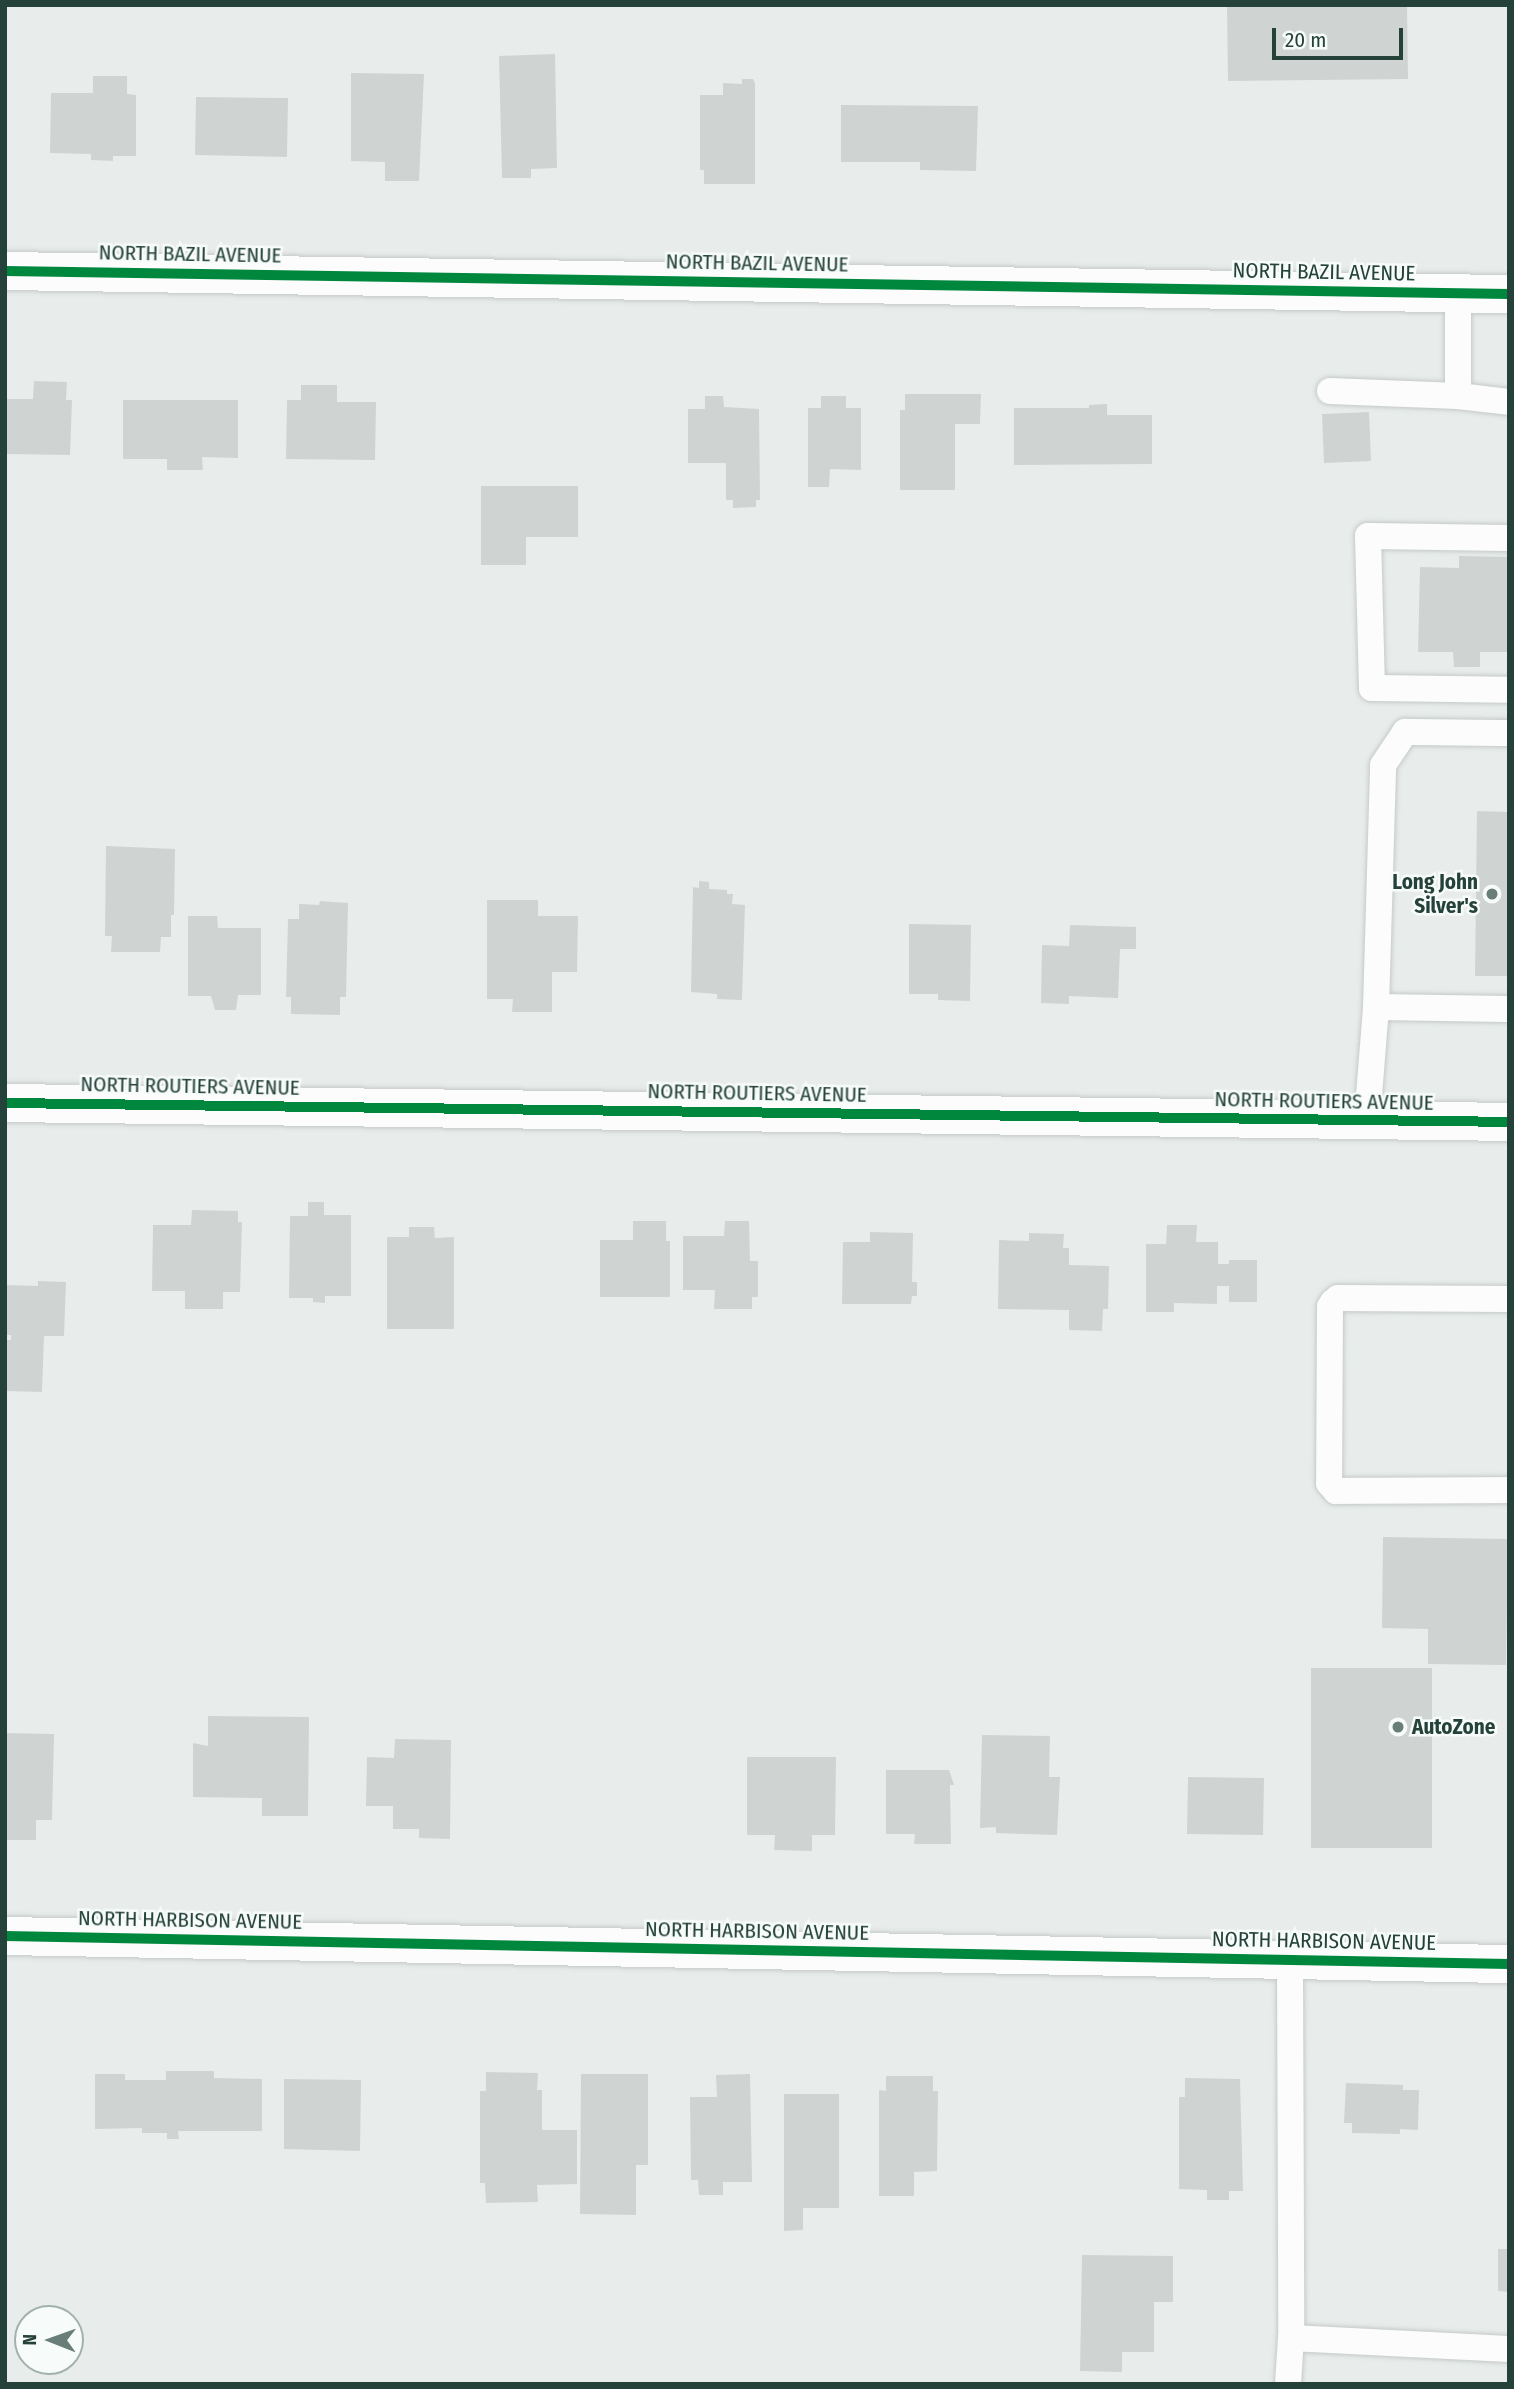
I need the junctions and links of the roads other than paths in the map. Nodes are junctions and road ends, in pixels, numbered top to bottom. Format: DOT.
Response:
graph roads {
  1 [pos="5,271"];
  2 [pos="1458,293"];
  3 [pos="1509,294"];
  4 [pos="1330,391"];
  5 [pos="1458,396"];
  6 [pos="1509,402"];
  7 [pos="1509,538"];
  8 [pos="1509,690"];
  9 [pos="1509,733"];
  10 [pos="1376,1007"];
  11 [pos="1509,1009"];
  12 [pos="5,1103"];
  13 [pos="1367,1121"];
  14 [pos="1509,1122"];
  15 [pos="1509,1299"];
  16 [pos="1509,1490"];
  17 [pos="5,1936"];
  18 [pos="1290,1960"];
  19 [pos="1509,1964"];
  20 [pos="1291,2338"];
  21 [pos="1509,2349"];
  22 [pos="1288,2384"];
  1 -- 2 [label="street, NORTH BAZIL AVENUE"];
  2 -- 3 [label="street, NORTH BAZIL AVENUE"];
  2 -- 5 [label="lane"];
  4 -- 5 [label="lane"];
  5 -- 6 [label="lane"];
  7 -- 8 [label="lane"];
  9 -- 10 [label="lane"];
  10 -- 11 [label="lane"];
  10 -- 13 [label="lane"];
  12 -- 13 [label="street, NORTH ROUTIERS AVENUE"];
  13 -- 14 [label="street, NORTH ROUTIERS AVENUE"];
  15 -- 16 [label="lane"];
  17 -- 18 [label="street, NORTH HARBISON AVENUE"];
  18 -- 19 [label="street, NORTH HARBISON AVENUE"];
  18 -- 20 [label="lane"];
  20 -- 21 [label="lane"];
  20 -- 22 [label="lane"];
}
